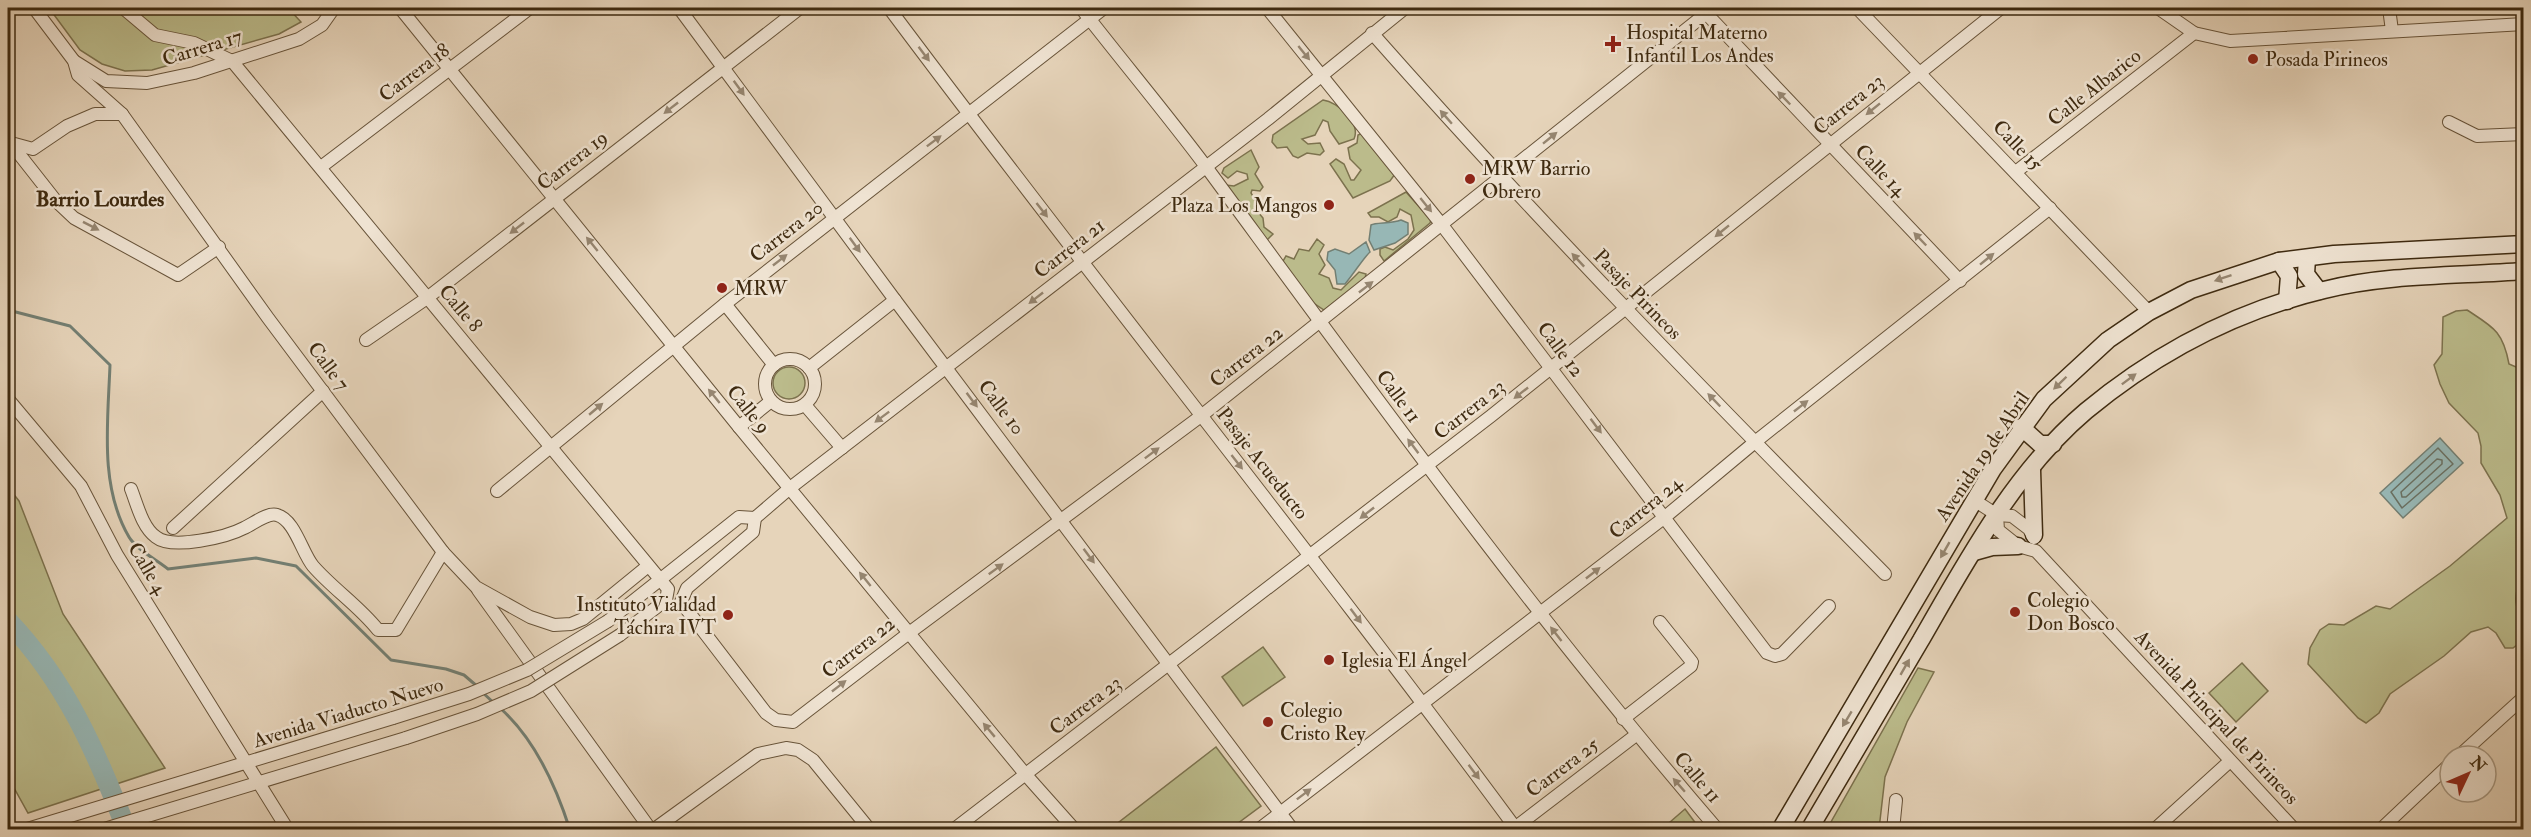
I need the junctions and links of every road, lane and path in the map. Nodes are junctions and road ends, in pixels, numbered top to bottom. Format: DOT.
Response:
graph roads {
  1 [pos="34,8"];
  2 [pos="123,8"];
  3 [pos="334,8"];
  4 [pos="400,8"];
  5 [pos="530,8"];
  6 [pos="679,8"];
  7 [pos="800,8"];
  8 [pos="889,8"];
  9 [pos="1081,8"];
  10 [pos="1104,8"];
  11 [pos="1267,8"];
  12 [pos="1405,8"];
  13 [pos="1857,8"];
  14 [pos="2001,8"];
  15 [pos="2158,8"];
  16 [pos="2389,8"];
  17 [pos="1706,10"];
  18 [pos="1090,20"];
  19 [pos="2523,24"];
  20 [pos="2392,31"];
  21 [pos="1372,33"];
  22 [pos="2194,33"];
  23 [pos="74,61"];
  24 [pos="232,61"];
  25 [pos="724,67"];
  26 [pos="450,69"];
  27 [pos="1919,72"];
  28 [pos="1322,75"];
  29 [pos="122,114"];
  30 [pos="969,115"];
  31 [pos="2449,122"];
  32 [pos="2523,134"];
  33 [pos="9,141"];
  34 [pos="1829,144"];
  35 [pos="1206,167"];
  36 [pos="321,168"];
  37 [pos="2017,171"];
  38 [pos="1500,177"];
  39 [pos="555,198"];
  40 [pos="2050,208"];
  41 [pos="835,217"];
  42 [pos="1442,225"];
  43 [pos="2523,244"];
  44 [pos="219,247"];
  45 [pos="2307,258"];
  46 [pos="2279,261"];
  47 [pos="1083,262"];
  48 [pos="2523,271"];
  49 [pos="1960,281"];
  50 [pos="2319,291"];
  51 [pos="427,298"];
  52 [pos="895,300"];
  53 [pos="2288,301"];
  54 [pos="725,304"];
  55 [pos="1626,309"];
  56 [pos="2150,312"];
  57 [pos="1320,323"];
  58 [pos="366,340"];
  59 [pos="673,345"];
  60 [pos="774,365"];
  61 [pos="809,368"];
  62 [pos="948,368"];
  63 [pos="1552,369"];
  64 [pos="323,391"];
  65 [pos="8,399"];
  66 [pos="771,401"];
  67 [pos="805,405"];
  68 [pos="1201,416"];
  69 [pos="739,427"];
  70 [pos="2021,427"];
  71 [pos="1755,442"];
  72 [pos="2053,444"];
  73 [pos="550,447"];
  74 [pos="842,448"];
  75 [pos="1428,466"];
  76 [pos="2032,470"];
  77 [pos="790,488"];
  78 [pos="131,489"];
  79 [pos="497,491"];
  80 [pos="1974,500"];
  81 [pos="1997,515"];
  82 [pos="1665,517"];
  83 [pos="755,518"];
  84 [pos="1063,520"];
  85 [pos="173,528"];
  86 [pos="2035,543"];
  87 [pos="2018,546"];
  88 [pos="443,552"];
  89 [pos="1974,552"];
  90 [pos="1311,556"];
  91 [pos="648,566"];
  92 [pos="1885,574"];
  93 [pos="661,581"];
  94 [pos="476,587"];
  95 [pos="666,600"];
  96 [pos="681,602"];
  97 [pos="1829,606"];
  98 [pos="1540,614"];
  99 [pos="1660,622"];
  100 [pos="909,633"];
  101 [pos="1170,665"];
  102 [pos="2523,697"];
  103 [pos="1422,704"];
  104 [pos="1623,719"];
  105 [pos="1636,735"];
  106 [pos="2472,744"];
  107 [pos="2230,761"];
  108 [pos="247,764"];
  109 [pos="1026,775"];
  110 [pos="2438,775"];
  111 [pos="259,782"];
  112 [pos="1896,800"];
  113 [pos="1280,812"];
  114 [pos="1519,827"];
  115 [pos="24,830"];
  116 [pos="101,830"];
  117 [pos="288,830"];
  118 [pos="652,830"];
  119 [pos="870,830"];
  120 [pos="953,830"];
  121 [pos="1075,830"];
  122 [pos="1258,830"];
  123 [pos="1293,830"];
  124 [pos="1718,830"];
  125 [pos="1780,830"];
  126 [pos="1809,830"];
  127 [pos="1893,830"];
  128 [pos="2154,830"];
  129 [pos="2295,830"];
  130 [pos="2380,830"];
  1 -- 23 [label="street, Calle 7"];
  2 -- 24 [label="street"];
  3 -- 24 [label="street, Carrera 17"];
  4 -- 26 [label="street, Calle 9"];
  5 -- 26 [label="street, Carrera 18"];
  6 -- 25 [label="street, Calle 10"];
  7 -- 25 [label="street, Carrera 19"];
  8 -- 30 [label="street, Pasaje Acueducto, one-way"];
  9 -- 18 [label="street, Calle 11"];
  10 -- 18 [label="street, Carrera 20"];
  11 -- 28 [label="street, Calle 12, one-way"];
  12 -- 21 [label="street, Carrera 21"];
  13 -- 27 [label="street, Calle 15"];
  14 -- 27 [label="street, Carrera 23"];
  15 -- 22 [label="street"];
  16 -- 20 [label="street"];
  34 -- 17 [label="street, Calle 14, one-way"];
  38 -- 17 [label="street, Carrera 22, one-way"];
  18 -- 30 [label="street, Carrera 20"];
  18 -- 35 [label="street, Calle 11"];
  19 -- 20 [label="street"];
  20 -- 22 [label="street"];
  21 -- 28 [label="street, Carrera 21"];
  38 -- 21 [label="street, Pasaje Pirineos, one-way"];
  22 -- 37 [label="street, Calle Albarico"];
  23 -- 24 [label="street, Carrera 17"];
  23 -- 29 [label="street, Calle 7"];
  24 -- 36 [label="street, Calle 8"];
  25 -- 39 [label="street, Carrera 19, one-way"];
  25 -- 41 [label="street, Calle 10, one-way"];
  26 -- 36 [label="street, Carrera 18"];
  26 -- 39 [label="street, Calle 9"];
  27 -- 34 [label="street, Carrera 23, one-way"];
  27 -- 37 [label="street, Calle 15"];
  28 -- 35 [label="street, Carrera 21"];
  28 -- 42 [label="street, Calle 12, one-way"];
  29 -- 33 [label="street"];
  29 -- 44 [label="street, Calle 7"];
  41 -- 30 [label="street, Carrera 20, one-way"];
  30 -- 47 [label="street, Pasaje Acueducto, one-way"];
  31 -- 32 [label="street"];
  33 -- 44 [label="street, one-way"];
  49 -- 34 [label="street, Calle 14, one-way"];
  34 -- 55 [label="street, Carrera 23, one-way"];
  35 -- 47 [label="street, Carrera 21"];
  35 -- 57 [label="street, Calle 11"];
  36 -- 51 [label="street, Calle 8"];
  37 -- 40 [label="street, Calle 15"];
  38 -- 42 [label="street, Carrera 22"];
  55 -- 38 [label="street, Pasaje Pirineos, one-way"];
  39 -- 51 [label="street, Carrera 19, one-way"];
  59 -- 39 [label="street, Calle 9, one-way"];
  49 -- 40 [label="street, Carrera 24, one-way"];
  40 -- 56 [label="street, Calle 15"];
  41 -- 52 [label="street, Calle 10, one-way"];
  54 -- 41 [label="street, Carrera 20, one-way"];
  57 -- 42 [label="street, Carrera 22, one-way"];
  42 -- 63 [label="street, Calle 12"];
  43 -- 45 [label="main road, Avenida 19 de Abril"];
  44 -- 64 [label="street, Calle 7"];
  45 -- 46 [label="main road, Avenida 19 de Abril"];
  45 -- 50 [label="main road"];
  46 -- 53 [label="main road"];
  46 -- 56 [label="main road, Avenida 19 de Abril, one-way"];
  47 -- 62 [label="street, Carrera 21, one-way"];
  47 -- 68 [label="street, Pasaje Acueducto"];
  48 -- 50 [label="main road"];
  71 -- 49 [label="street, Carrera 24, one-way"];
  50 -- 53 [label="main road"];
  51 -- 58 [label="street, Carrera 19"];
  51 -- 73 [label="street, Calle 8"];
  52 -- 61 [label="street"];
  52 -- 62 [label="street, Calle 10"];
  72 -- 53 [label="main road, one-way"];
  54 -- 59 [label="street, Carrera 20"];
  54 -- 60 [label="street"];
  55 -- 63 [label="street, Carrera 23"];
  71 -- 55 [label="street, Pasaje Pirineos, one-way"];
  56 -- 70 [label="main road, Avenida 19 de Abril, one-way"];
  57 -- 68 [label="street, Carrera 22"];
  75 -- 57 [label="street, Calle 11, one-way"];
  69 -- 59 [label="street, Calle 9, one-way"];
  73 -- 59 [label="street, Carrera 20, one-way"];
  60 -- 61 [label="street"];
  60 -- 66 [label="street"];
  61 -- 67 [label="street"];
  62 -- 74 [label="street, Carrera 21, one-way"];
  62 -- 84 [label="street, Calle 10, one-way"];
  63 -- 75 [label="street, Carrera 23, one-way"];
  63 -- 82 [label="street, Calle 12, one-way"];
  64 -- 85 [label="street"];
  64 -- 88 [label="street, Calle 7"];
  65 -- 108 [label="street, Calle 4"];
  66 -- 67 [label="street"];
  66 -- 69 [label="street"];
  67 -- 74 [label="street"];
  84 -- 68 [label="street, Carrera 22, one-way"];
  68 -- 90 [label="street, Pasaje Acueducto, one-way"];
  69 -- 77 [label="street, Calle 9"];
  70 -- 72 [label="main road"];
  70 -- 80 [label="main road, Avenida 19 de Abril"];
  71 -- 82 [label="street, Carrera 24"];
  71 -- 92 [label="street, Pasaje Pirineos"];
  72 -- 76 [label="main road"];
  73 -- 79 [label="street, Carrera 20"];
  73 -- 91 [label="street, Calle 8"];
  74 -- 77 [label="street, Carrera 21"];
  75 -- 90 [label="street, Carrera 23, one-way"];
  75 -- 98 [label="street, Calle 11"];
  76 -- 81 [label="main road"];
  76 -- 86 [label="main road"];
  77 -- 83 [label="street, Carrera 21"];
  100 -- 77 [label="street, Calle 9, one-way"];
  78 -- 88 [label="street"];
  80 -- 81 [label="street, Avenida Principal de Pirineos"];
  80 -- 125 [label="main road, Avenida 19 de Abril, one-way"];
  81 -- 86 [label="street, Avenida Principal de Pirineos"];
  81 -- 87 [label="street, Avenida Principal de Pirineos"];
  81 -- 89 [label="main road"];
  82 -- 97 [label="street, Calle 12"];
  98 -- 82 [label="street, Carrera 24, one-way"];
  83 -- 93 [label="street, Carrera 21"];
  83 -- 96 [label="street, Carrera 21"];
  100 -- 84 [label="street, Carrera 22, one-way"];
  84 -- 101 [label="street, Calle 10, one-way"];
  86 -- 87 [label="street, Avenida Principal de Pirineos"];
  86 -- 107 [label="street, Avenida Principal de Pirineos"];
  87 -- 89 [label="main road"];
  88 -- 94 [label="street, Calle 7"];
  126 -- 89 [label="main road, one-way"];
  90 -- 101 [label="street, Carrera 23"];
  90 -- 103 [label="street, Pasaje Acueducto, one-way"];
  91 -- 93 [label="street, Calle 8"];
  91 -- 94 [label="street, Calle 7"];
  93 -- 95 [label="street"];
  93 -- 108 [label="street, Avenida Viaducto Nuevo, bridge"];
  94 -- 118 [label="street"];
  95 -- 96 [label="street"];
  95 -- 111 [label="street, Avenida Viaducto Nuevo, bridge"];
  96 -- 100 [label="street, Carrera 22, one-way"];
  98 -- 103 [label="street, Carrera 24"];
  104 -- 98 [label="street, Calle 11, one-way"];
  99 -- 104 [label="street"];
  109 -- 100 [label="street, Calle 9, one-way"];
  101 -- 109 [label="street, Carrera 23"];
  101 -- 113 [label="street, Calle 10"];
  102 -- 106 [label="street"];
  113 -- 103 [label="street, Carrera 24, one-way"];
  103 -- 114 [label="street, Pasaje Acueducto, one-way"];
  104 -- 105 [label="street, Calle 11"];
  105 -- 114 [label="street, Carrera 25"];
  124 -- 105 [label="street, Calle 11, one-way"];
  107 -- 128 [label="street"];
  107 -- 129 [label="street, Avenida Principal de Pirineos"];
  108 -- 111 [label="street, Calle 4"];
  108 -- 115 [label="street, Avenida Viaducto Nuevo"];
  109 -- 120 [label="street, Carrera 23"];
  109 -- 121 [label="street, Calle 9"];
  110 -- 130 [label="street"];
  111 -- 116 [label="street, Avenida Viaducto Nuevo"];
  111 -- 117 [label="street, Calle 4"];
  112 -- 127 [label="street"];
  113 -- 122 [label="street, Carrera 24"];
  113 -- 123 [label="street, Calle 10"];
  118 -- 119 [label="street"];
}
